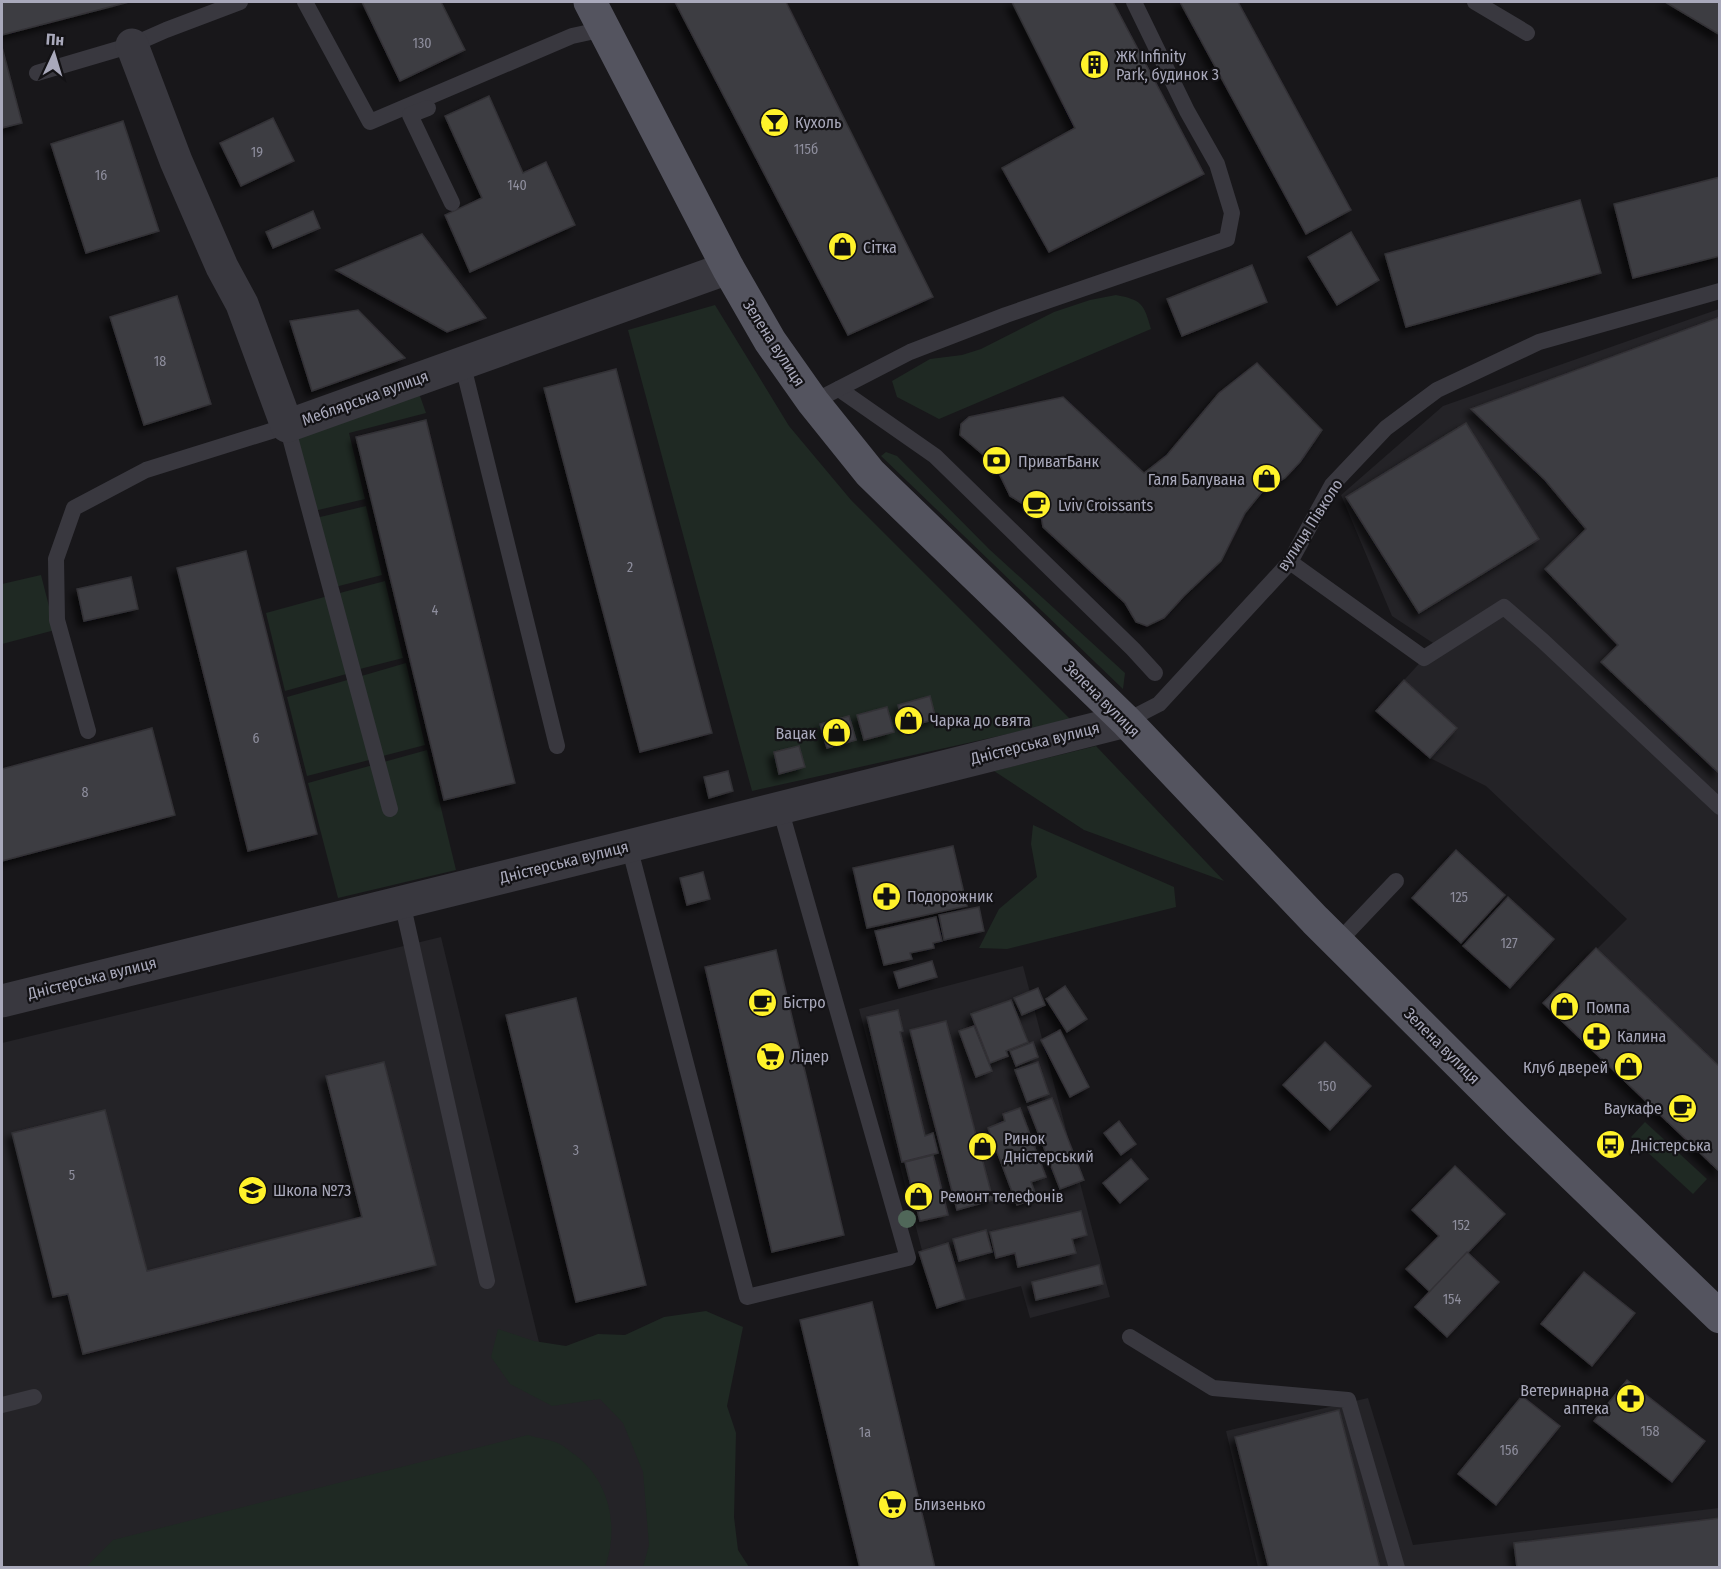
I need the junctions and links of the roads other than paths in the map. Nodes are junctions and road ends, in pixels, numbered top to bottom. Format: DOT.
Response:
graph roads {
  1 [pos="240,2"];
  2 [pos="305,2"];
  3 [pos="1134,2"];
  4 [pos="1475,2"];
  5 [pos="597,15"];
  6 [pos="1527,33"];
  7 [pos="132,45"];
  8 [pos="37,73"];
  9 [pos="452,203"];
  10 [pos="728,267"];
  11 [pos="1719,291"];
  12 [pos="462,362"];
  13 [pos="826,396"];
  14 [pos="286,426"];
  15 [pos="1290,562"];
  16 [pos="1155,673"];
  17 [pos="1126,721"];
  18 [pos="88,731"];
  19 [pos="557,747"];
  20 [pos="1719,807"];
  21 [pos="390,809"];
  22 [pos="779,809"];
  23 [pos="629,846"];
  24 [pos="1396,882"];
  25 [pos="402,902"];
  26 [pos="1338,942"];
  27 [pos="2,1001"];
  28 [pos="487,1281"];
  29 [pos="1719,1317"];
  30 [pos="1130,1336"];
  31 [pos="34,1397"];
  32 [pos="2,1405"];
  33 [pos="1397,1568"];
  1 -- 7 [label="lane"];
  2 -- 5 [label="lane"];
  3 -- 13 [label="lane"];
  4 -- 6 [label="lane"];
  5 -- 9 [label="lane"];
  5 -- 10 [label="main road, Зелена вулиця"];
  7 -- 8 [label="lane"];
  7 -- 14 [label="street, Меблярська вулиця"];
  10 -- 12 [label="street, Меблярська вулиця"];
  10 -- 13 [label="main road, Зелена вулиця"];
  11 -- 15 [label="lane, вулиця Півколо"];
  12 -- 14 [label="street, Меблярська вулиця"];
  12 -- 19 [label="lane"];
  13 -- 16 [label="lane"];
  13 -- 17 [label="main road, Зелена вулиця"];
  14 -- 18 [label="lane"];
  14 -- 21 [label="lane"];
  15 -- 17 [label="lane, вулиця Півколо"];
  15 -- 20 [label="lane"];
  17 -- 22 [label="street, Дністерська вулиця"];
  17 -- 26 [label="main road, Зелена вулиця"];
  22 -- 23 [label="street, Дністерська вулиця"];
  22 -- 23 [label="lane"];
  23 -- 25 [label="street, Дністерська вулиця"];
  24 -- 26 [label="lane"];
  25 -- 27 [label="street, Дністерська вулиця"];
  25 -- 28 [label="lane"];
  26 -- 29 [label="main road, Зелена вулиця"];
  30 -- 33 [label="lane"];
  31 -- 32 [label="lane"];
}
